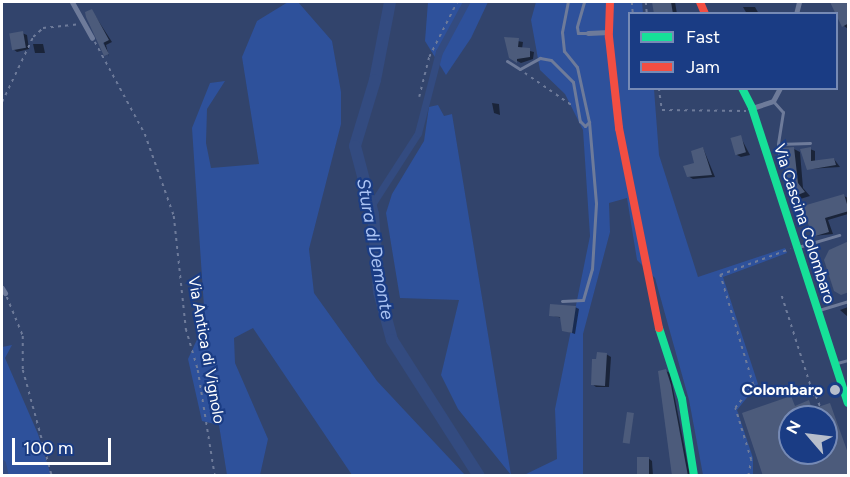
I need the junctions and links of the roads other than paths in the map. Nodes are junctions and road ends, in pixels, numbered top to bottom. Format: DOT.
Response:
graph roads {
  1 [pos="72,2"];
  2 [pos="568,2"];
  3 [pos="584,2"];
  4 [pos="610,2"];
  5 [pos="606,32"];
  6 [pos="588,33"];
  7 [pos="92,38"];
  8 [pos="507,61"];
  9 [pos="743,90"];
  10 [pos="779,90"];
  11 [pos="773,101"];
  12 [pos="752,108"];
  13 [pos="590,122"];
  14 [pos="810,143"];
  15 [pos="778,144"];
  16 [pos="780,163"];
  17 [pos="839,235"];
  18 [pos="797,248"];
  19 [pos="562,301"];
  20 [pos="849,301"];
  21 [pos="818,310"];
  22 [pos="849,360"];
  23 [pos="835,364"];
  24 [pos="849,403"];
  25 [pos="694,476"];
  1 -- 7 [label="street"];
  2 -- 13 [label="lane"];
  3 -- 6 [label="lane"];
  4 -- 5 [label="street"];
  5 -- 6 [label="street"];
  5 -- 25 [label="street"];
  8 -- 13 [label="lane"];
  9 -- 12 [label="street, Via Cascina Colombaro"];
  10 -- 11 [label="street"];
  11 -- 12 [label="street"];
  11 -- 15 [label="lane"];
  12 -- 18 [label="street, Via Cascina Colombaro"];
  13 -- 19 [label="lane"];
  14 -- 15 [label="lane"];
  15 -- 16 [label="lane"];
  17 -- 18 [label="lane"];
  18 -- 21 [label="street, Via Cascina Colombaro"];
  20 -- 21 [label="lane"];
  21 -- 23 [label="street, Via Cascina Colombaro"];
  22 -- 23 [label="lane"];
  23 -- 24 [label="street, Via Cascina Colombaro"];
}
